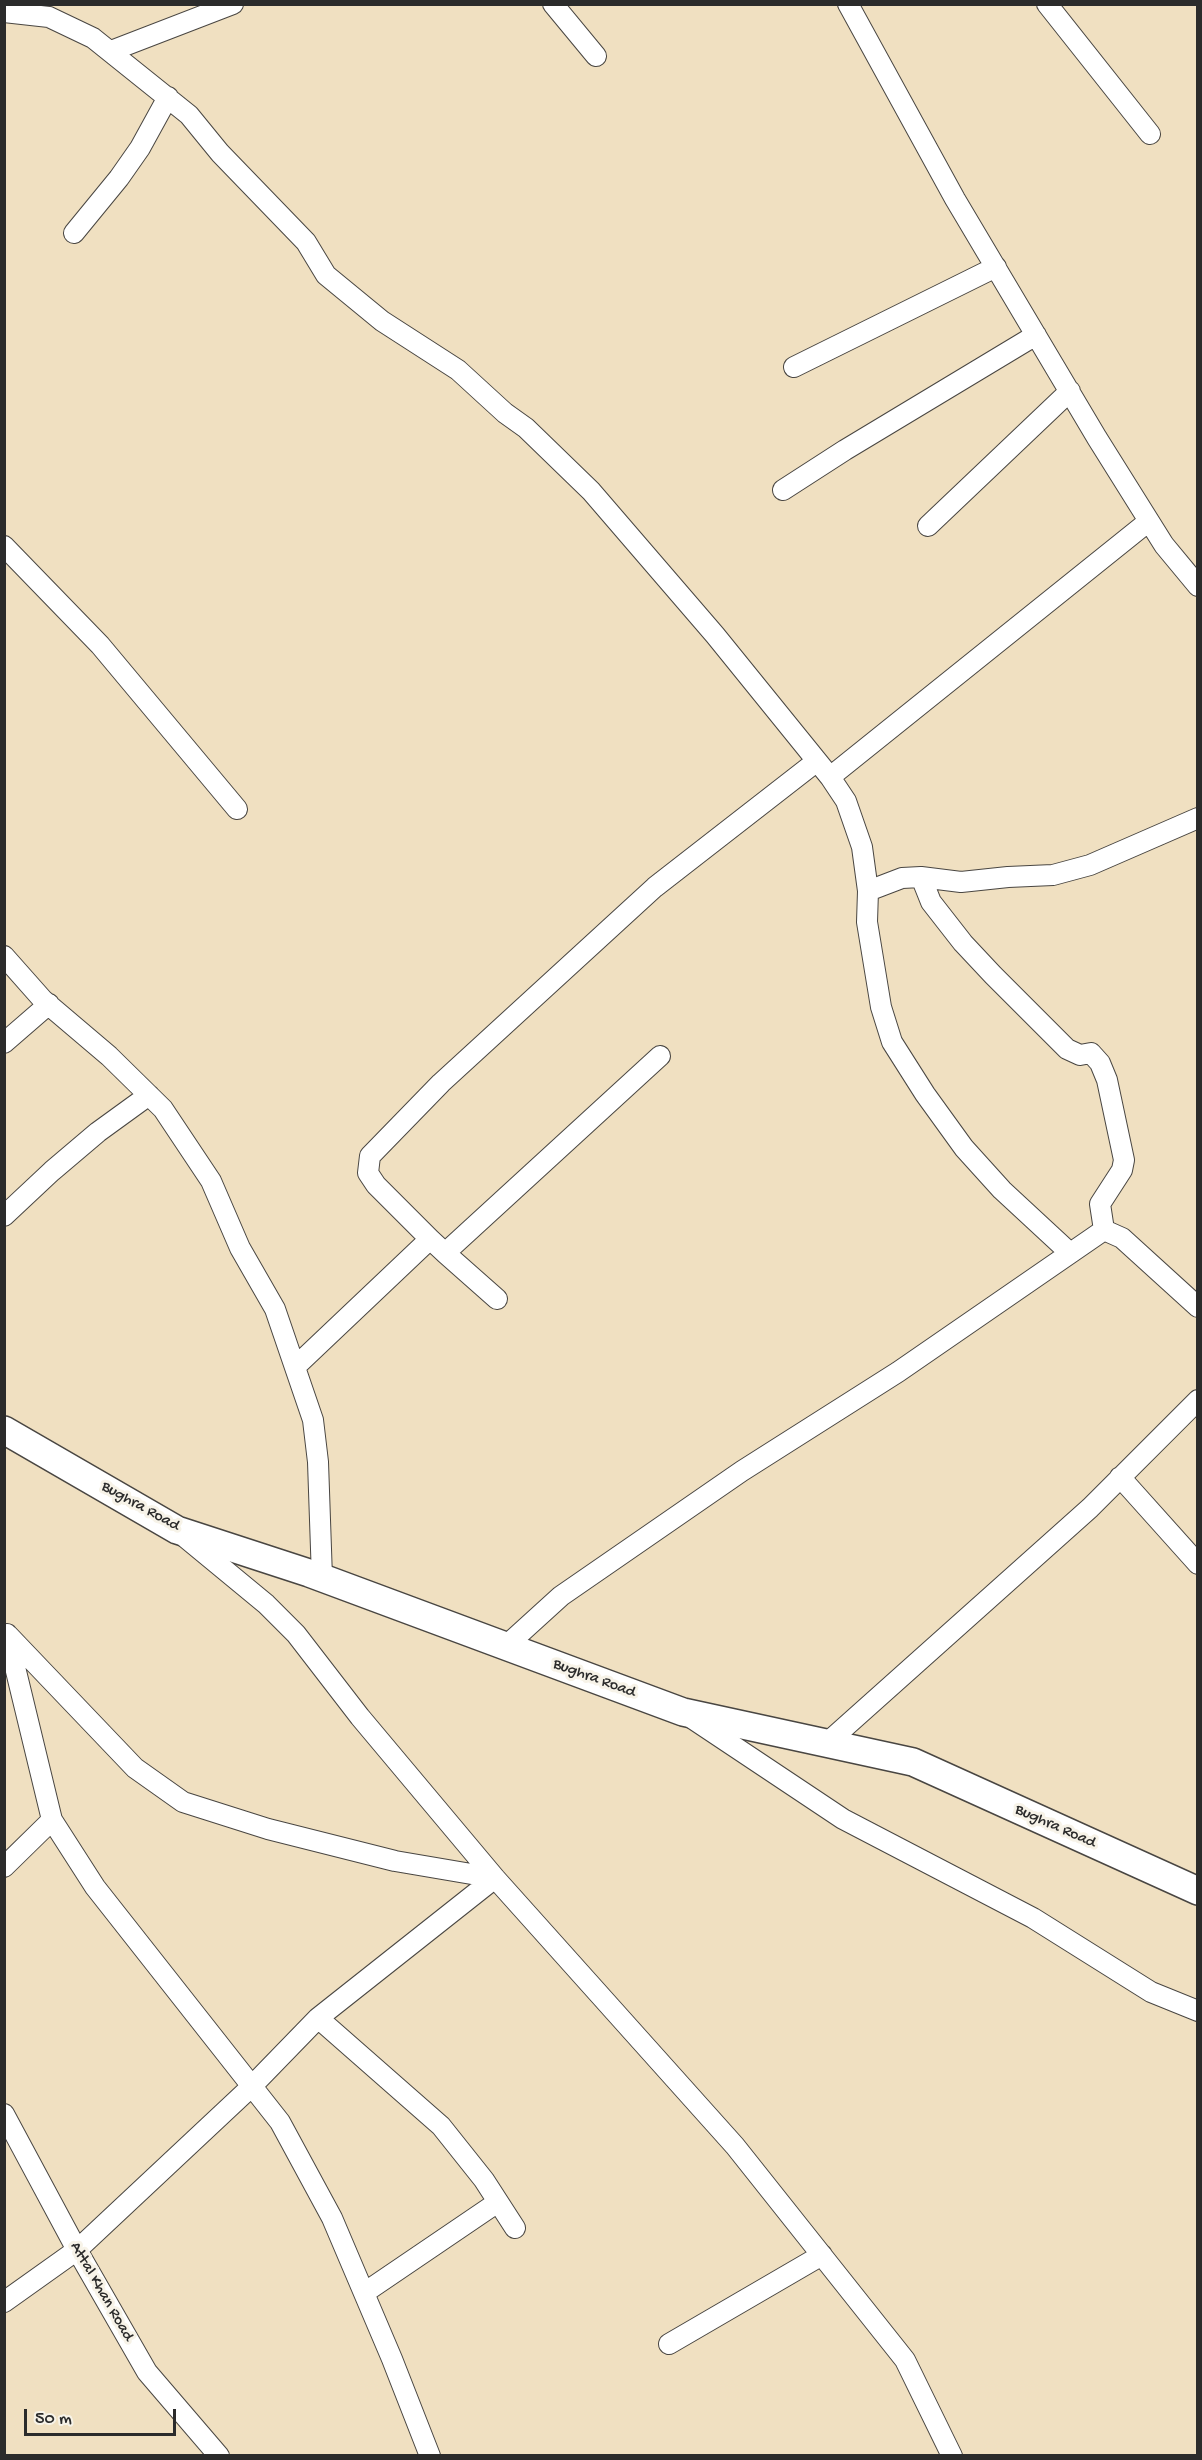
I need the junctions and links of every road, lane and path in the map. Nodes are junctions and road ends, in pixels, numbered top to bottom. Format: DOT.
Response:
graph roads {
  1 [pos="233,4"];
  2 [pos="553,4"];
  3 [pos="848,4"];
  4 [pos="1047,4"];
  5 [pos="4,12"];
  6 [pos="111,51"];
  7 [pos="596,56"];
  8 [pos="168,98"];
  9 [pos="1150,134"];
  10 [pos="74,233"];
  11 [pos="996,267"];
  12 [pos="1036,335"];
  13 [pos="794,367"];
  14 [pos="1070,391"];
  15 [pos="783,490"];
  16 [pos="1149,521"];
  17 [pos="928,526"];
  18 [pos="4,546"];
  19 [pos="1197,586"];
  20 [pos="817,761"];
  21 [pos="830,777"];
  22 [pos="237,809"];
  23 [pos="1197,818"];
  24 [pos="921,878"];
  25 [pos="868,891"];
  26 [pos="4,956"];
  27 [pos="49,1004"];
  28 [pos="4,1042"];
  29 [pos="660,1056"];
  30 [pos="149,1095"];
  31 [pos="4,1216"];
  32 [pos="1104,1230"];
  33 [pos="430,1239"];
  34 [pos="445,1253"];
  35 [pos="1070,1253"];
  36 [pos="497,1299"];
  37 [pos="1197,1307"];
  38 [pos="295,1367"];
  39 [pos="1197,1400"];
  40 [pos="4,1430"];
  41 [pos="1120,1478"];
  42 [pos="177,1530"];
  43 [pos="1197,1564"];
  44 [pos="322,1578"];
  45 [pos="6,1632"];
  46 [pos="506,1646"];
  47 [pos="683,1712"];
  48 [pos="827,1743"];
  49 [pos="52,1820"];
  50 [pos="4,1867"];
  51 [pos="495,1878"];
  52 [pos="1197,1891"];
  53 [pos="1197,2011"];
  54 [pos="318,2018"];
  55 [pos="251,2087"];
  56 [pos="4,2114"];
  57 [pos="498,2202"];
  58 [pos="515,2228"];
  59 [pos="77,2250"];
  60 [pos="822,2255"];
  61 [pos="364,2293"];
  62 [pos="4,2302"];
  63 [pos="669,2344"];
  64 [pos="219,2456"];
  65 [pos="430,2456"];
  66 [pos="952,2456"];
  1 -- 6 [label="street"];
  2 -- 7 [label="street"];
  3 -- 11 [label="street"];
  4 -- 9 [label="street"];
  5 -- 6 [label="street"];
  6 -- 8 [label="street"];
  8 -- 10 [label="street"];
  8 -- 20 [label="street"];
  11 -- 12 [label="street"];
  11 -- 13 [label="street"];
  12 -- 14 [label="street"];
  12 -- 15 [label="street"];
  14 -- 16 [label="street"];
  14 -- 17 [label="street"];
  16 -- 19 [label="street"];
  16 -- 21 [label="street"];
  18 -- 22 [label="street"];
  20 -- 21 [label="street"];
  20 -- 33 [label="street"];
  21 -- 25 [label="street"];
  23 -- 24 [label="street"];
  24 -- 25 [label="street"];
  24 -- 32 [label="street"];
  25 -- 35 [label="street"];
  26 -- 27 [label="street"];
  27 -- 28 [label="street"];
  27 -- 30 [label="street"];
  29 -- 34 [label="street"];
  30 -- 31 [label="street"];
  30 -- 38 [label="street"];
  32 -- 35 [label="street"];
  32 -- 37 [label="street"];
  33 -- 34 [label="street"];
  33 -- 38 [label="street"];
  34 -- 36 [label="street"];
  35 -- 46 [label="street"];
  38 -- 44 [label="street"];
  39 -- 41 [label="street"];
  40 -- 42 [label="street, Bughra Road"];
  41 -- 43 [label="street"];
  41 -- 48 [label="street"];
  42 -- 44 [label="street, Bughra Road"];
  42 -- 51 [label="street"];
  44 -- 46 [label="street, Bughra Road"];
  45 -- 49 [label="street"];
  45 -- 51 [label="street"];
  46 -- 47 [label="street, Bughra Road"];
  47 -- 48 [label="street, Bughra Road"];
  47 -- 53 [label="street"];
  48 -- 52 [label="street, Bughra Road"];
  49 -- 50 [label="street"];
  49 -- 55 [label="street"];
  51 -- 54 [label="street"];
  51 -- 60 [label="street"];
  54 -- 55 [label="street"];
  54 -- 57 [label="street"];
  55 -- 59 [label="street"];
  55 -- 61 [label="street"];
  56 -- 59 [label="street, Attal Khan Road"];
  57 -- 58 [label="street"];
  57 -- 61 [label="street"];
  59 -- 62 [label="street"];
  59 -- 64 [label="street, Attal Khan Road"];
  60 -- 63 [label="street"];
  60 -- 66 [label="street"];
  61 -- 65 [label="street"];
}
